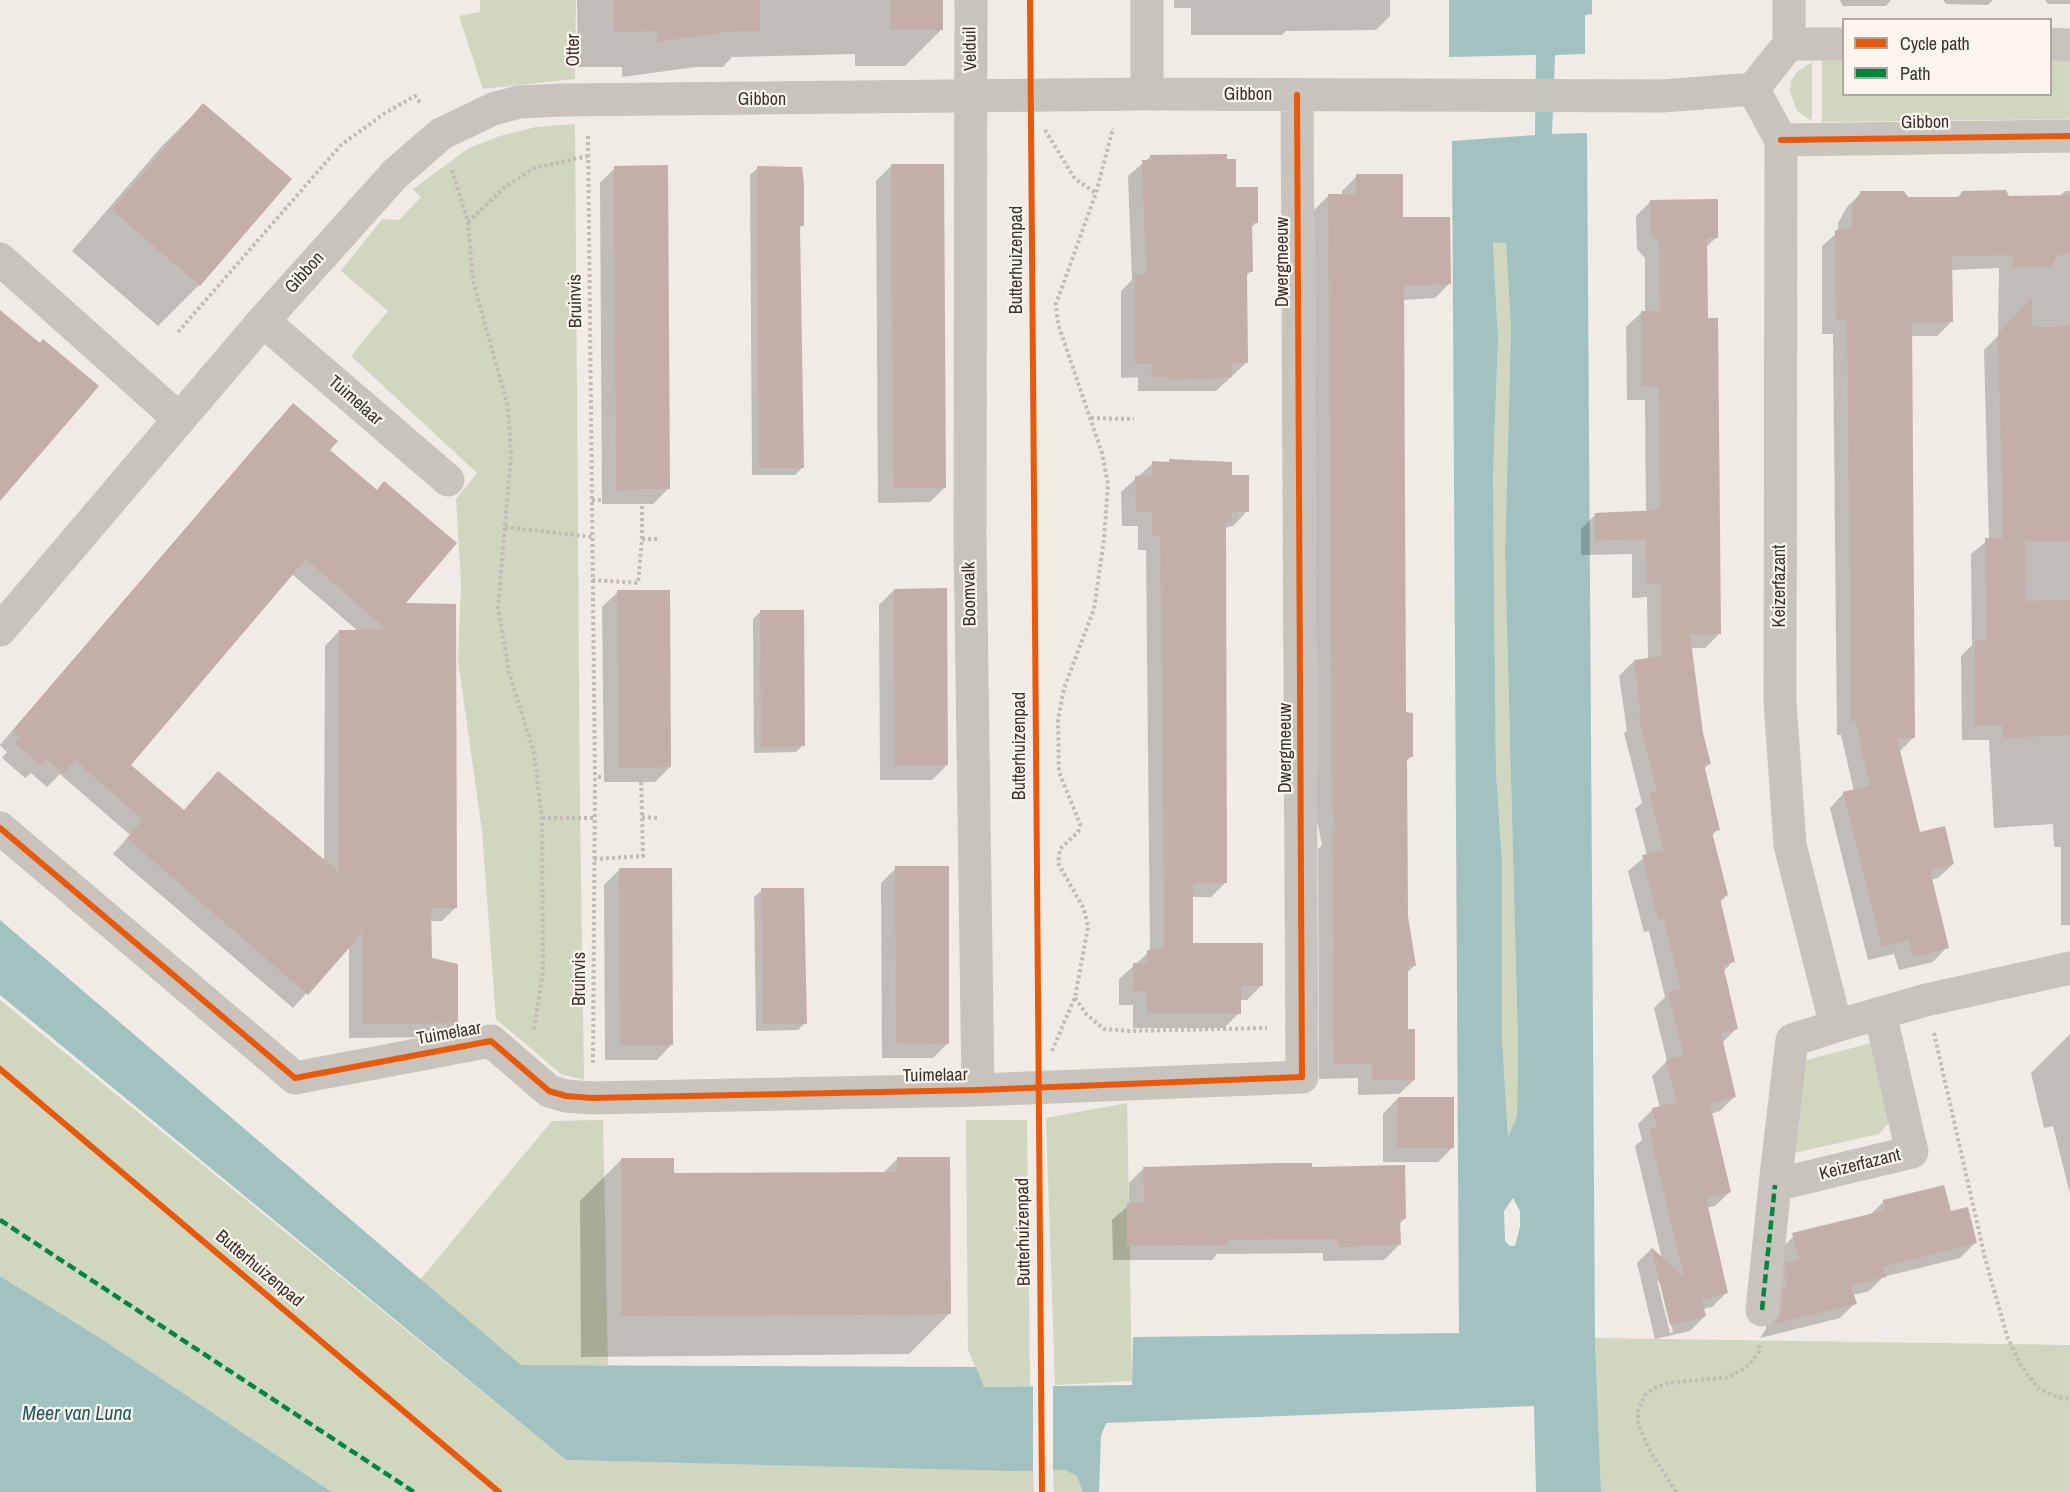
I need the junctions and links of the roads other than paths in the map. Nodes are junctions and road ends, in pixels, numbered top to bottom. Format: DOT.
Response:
graph roads {
  1 [pos="971,0"];
  2 [pos="1147,0"];
  3 [pos="1789,0"];
  4 [pos="1789,44"];
  5 [pos="1842,44"];
  6 [pos="2052,45"];
  7 [pos="2070,45"];
  8 [pos="1753,89"];
  9 [pos="1132,95"];
  10 [pos="1297,95"];
  11 [pos="972,98"];
  12 [pos="2070,136"];
  13 [pos="1781,140"];
  14 [pos="0,260"];
  15 [pos="263,321"];
  16 [pos="179,419"];
  17 [pos="447,480"];
  18 [pos="0,630"];
  19 [pos="0,828"];
  20 [pos="2070,968"];
  21 [pos="1880,1013"];
  22 [pos="1836,1026"];
  23 [pos="978,1090"];
  24 [pos="1775,1185"];
  25 [pos="1762,1310"];
  1 -- 11 [label="street, Velduil"];
  2 -- 9 [label="street"];
  3 -- 4 [label="street"];
  4 -- 5 [label="street"];
  4 -- 8 [label="street"];
  6 -- 7 [label="street"];
  8 -- 10 [label="street, Gibbon"];
  8 -- 13 [label="street"];
  9 -- 10 [label="street, Gibbon"];
  9 -- 11 [label="street, Gibbon"];
  10 -- 23 [label="street, Dwergmeeuw"];
  11 -- 15 [label="street, Gibbon"];
  11 -- 23 [label="street, Boomvalk"];
  12 -- 13 [label="street, Gibbon"];
  13 -- 22 [label="street, Keizerfazant"];
  14 -- 16 [label="street"];
  15 -- 16 [label="street, Gibbon"];
  15 -- 17 [label="street, Tuimelaar"];
  16 -- 18 [label="street, Gibbon"];
  19 -- 23 [label="street, Tuimelaar"];
  20 -- 21 [label="street"];
  21 -- 22 [label="street"];
  21 -- 24 [label="street, Keizerfazant"];
  22 -- 24 [label="street"];
  24 -- 25 [label="street"];
}
